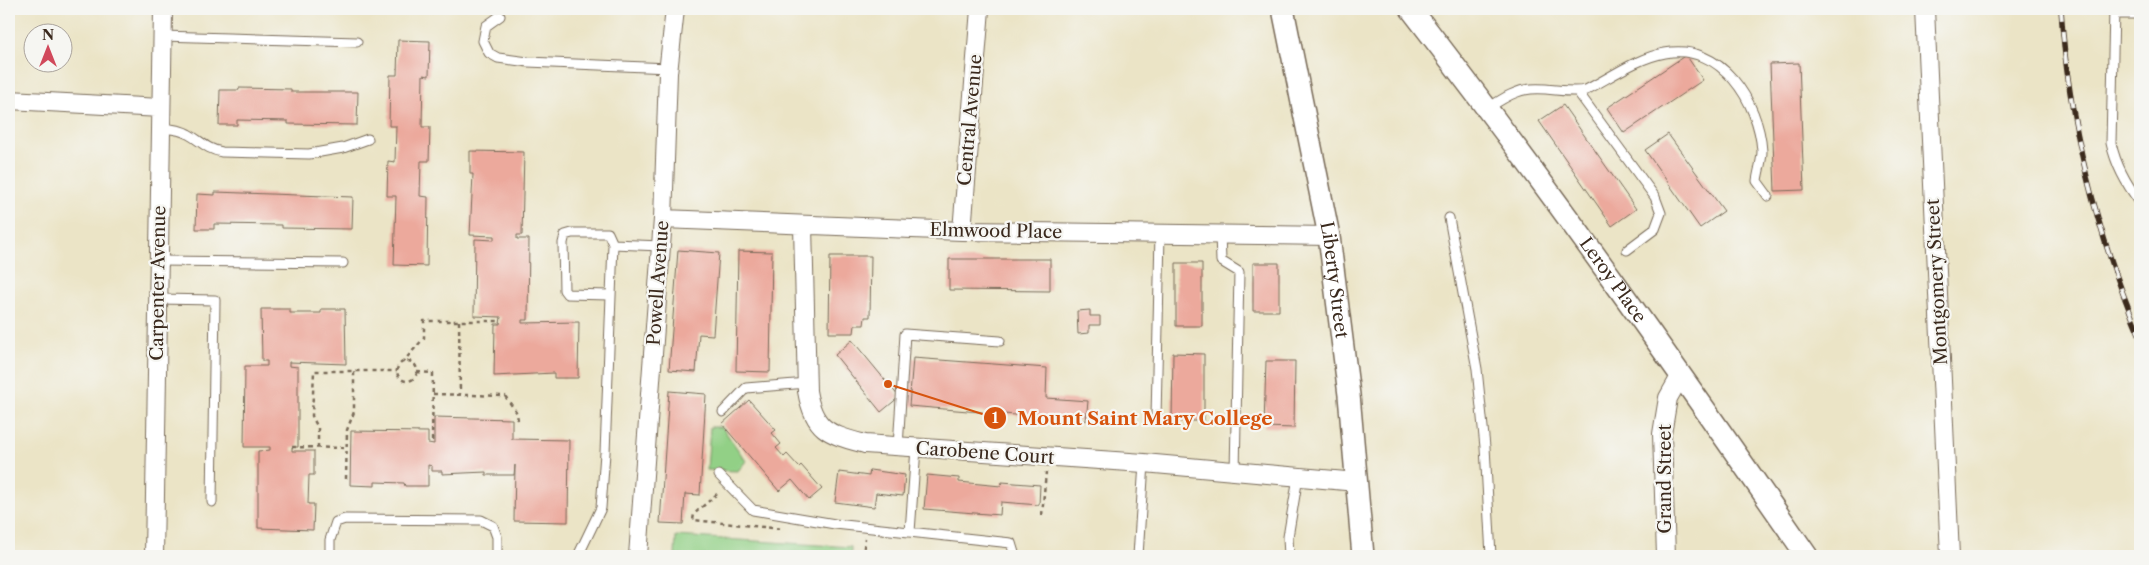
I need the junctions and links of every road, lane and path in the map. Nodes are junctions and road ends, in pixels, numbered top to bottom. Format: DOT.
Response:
graph roads {
  1 [pos="162,9"];
  2 [pos="675,9"];
  3 [pos="980,9"];
  4 [pos="1283,9"];
  5 [pos="1411,9"];
  6 [pos="1925,9"];
  7 [pos="2114,11"];
  8 [pos="2140,14"];
  9 [pos="500,16"];
  10 [pos="162,36"];
  11 [pos="356,42"];
  12 [pos="669,68"];
  13 [pos="1578,92"];
  14 [pos="9,100"];
  15 [pos="161,108"];
  16 [pos="1488,108"];
  17 [pos="161,128"];
  18 [pos="368,139"];
  19 [pos="1768,196"];
  20 [pos="2140,202"];
  21 [pos="1449,218"];
  22 [pos="663,219"];
  23 [pos="803,226"];
  24 [pos="962,231"];
  25 [pos="1160,233"];
  26 [pos="1220,234"];
  27 [pos="1329,236"];
  28 [pos="613,244"];
  29 [pos="661,246"];
  30 [pos="1627,250"];
  31 [pos="159,261"];
  32 [pos="343,263"];
  33 [pos="610,295"];
  34 [pos="158,299"];
  35 [pos="460,321"];
  36 [pos="501,321"];
  37 [pos="1000,341"];
  38 [pos="402,363"];
  39 [pos="397,371"];
  40 [pos="354,372"];
  41 [pos="417,372"];
  42 [pos="1681,374"];
  43 [pos="807,382"];
  44 [pos="433,394"];
  45 [pos="460,394"];
  46 [pos="723,412"];
  47 [pos="1156,418"];
  48 [pos="518,420"];
  49 [pos="432,444"];
  50 [pos="292,447"];
  51 [pos="898,447"];
  52 [pos="318,448"];
  53 [pos="347,448"];
  54 [pos="916,448"];
  55 [pos="1144,464"];
  56 [pos="1046,470"];
  57 [pos="1235,472"];
  58 [pos="720,475"];
  59 [pos="1298,477"];
  60 [pos="346,479"];
  61 [pos="1357,482"];
  62 [pos="212,502"];
  63 [pos="1042,515"];
  64 [pos="910,532"];
  65 [pos="865,537"];
  66 [pos="1037,550"];
  67 [pos="154,556"];
  68 [pos="330,556"];
  69 [pos="496,556"];
  70 [pos="578,556"];
  71 [pos="638,556"];
  72 [pos="863,556"];
  73 [pos="1014,556"];
  74 [pos="1037,556"];
  75 [pos="1138,556"];
  76 [pos="1289,556"];
  77 [pos="1363,556"];
  78 [pos="1491,556"];
  79 [pos="1666,556"];
  80 [pos="1807,556"];
  81 [pos="1950,556"];
  1 -- 10 [label="street, Carpenter Avenue"];
  2 -- 12 [label="street, Powell Avenue"];
  3 -- 24 [label="street, Central Avenue"];
  4 -- 27 [label="street, Liberty Street"];
  5 -- 16 [label="street, Leroy Place"];
  6 -- 81 [label="street, Montgomery Street"];
  7 -- 8 [label="lane"];
  7 -- 20 [label="lane"];
  9 -- 12 [label="lane"];
  10 -- 11 [label="lane"];
  10 -- 15 [label="street, Carpenter Avenue"];
  12 -- 22 [label="street, Powell Avenue"];
  13 -- 16 [label="lane"];
  13 -- 19 [label="lane"];
  13 -- 30 [label="lane"];
  14 -- 15 [label="street"];
  15 -- 17 [label="street, Carpenter Avenue"];
  16 -- 42 [label="street, Leroy Place"];
  17 -- 18 [label="lane"];
  17 -- 31 [label="street, Carpenter Avenue"];
  21 -- 78 [label="lane"];
  22 -- 23 [label="street, Elmwood Place"];
  22 -- 29 [label="street, Powell Avenue"];
  23 -- 24 [label="street, Elmwood Place"];
  23 -- 43 [label="street, Carobene Court"];
  24 -- 25 [label="street, Elmwood Place"];
  25 -- 26 [label="street, Elmwood Place"];
  25 -- 47 [label="lane"];
  26 -- 27 [label="street, Elmwood Place"];
  26 -- 57 [label="lane"];
  27 -- 61 [label="street, Liberty Street"];
  28 -- 29 [label="lane"];
  28 -- 33 [label="lane"];
  28 -- 33 [label="lane"];
  29 -- 71 [label="street, Powell Avenue"];
  31 -- 32 [label="lane"];
  31 -- 34 [label="street, Carpenter Avenue"];
  33 -- 70 [label="lane"];
  34 -- 62 [label="lane"];
  34 -- 67 [label="street, Carpenter Avenue"];
  35 -- 36 [label="path"];
  35 -- 38 [label="path"];
  35 -- 45 [label="path"];
  37 -- 51 [label="lane"];
  38 -- 39 [label="path"];
  38 -- 41 [label="path"];
  39 -- 40 [label="path"];
  39 -- 41 [label="path"];
  40 -- 52 [label="path"];
  40 -- 53 [label="path"];
  41 -- 44 [label="path"];
  42 -- 79 [label="street, Grand Street"];
  42 -- 80 [label="street, Leroy Place"];
  43 -- 46 [label="lane"];
  43 -- 51 [label="street, Carobene Court"];
  44 -- 45 [label="path"];
  44 -- 49 [label="path"];
  45 -- 48 [label="path"];
  50 -- 52 [label="path"];
  51 -- 54 [label="street, Carobene Court"];
  52 -- 53 [label="path"];
  53 -- 60 [label="path"];
  54 -- 55 [label="street, Carobene Court"];
  54 -- 64 [label="lane"];
  55 -- 57 [label="street, Carobene Court"];
  55 -- 75 [label="lane"];
  56 -- 63 [label="path"];
  57 -- 59 [label="street, Carobene Court"];
  58 -- 64 [label="lane"];
  59 -- 61 [label="street, Carobene Court"];
  59 -- 76 [label="lane"];
  61 -- 77 [label="street, Liberty Street"];
  64 -- 73 [label="lane"];
  65 -- 72 [label="path"];
  66 -- 74 [label="path"];
  68 -- 69 [label="lane"];
}
